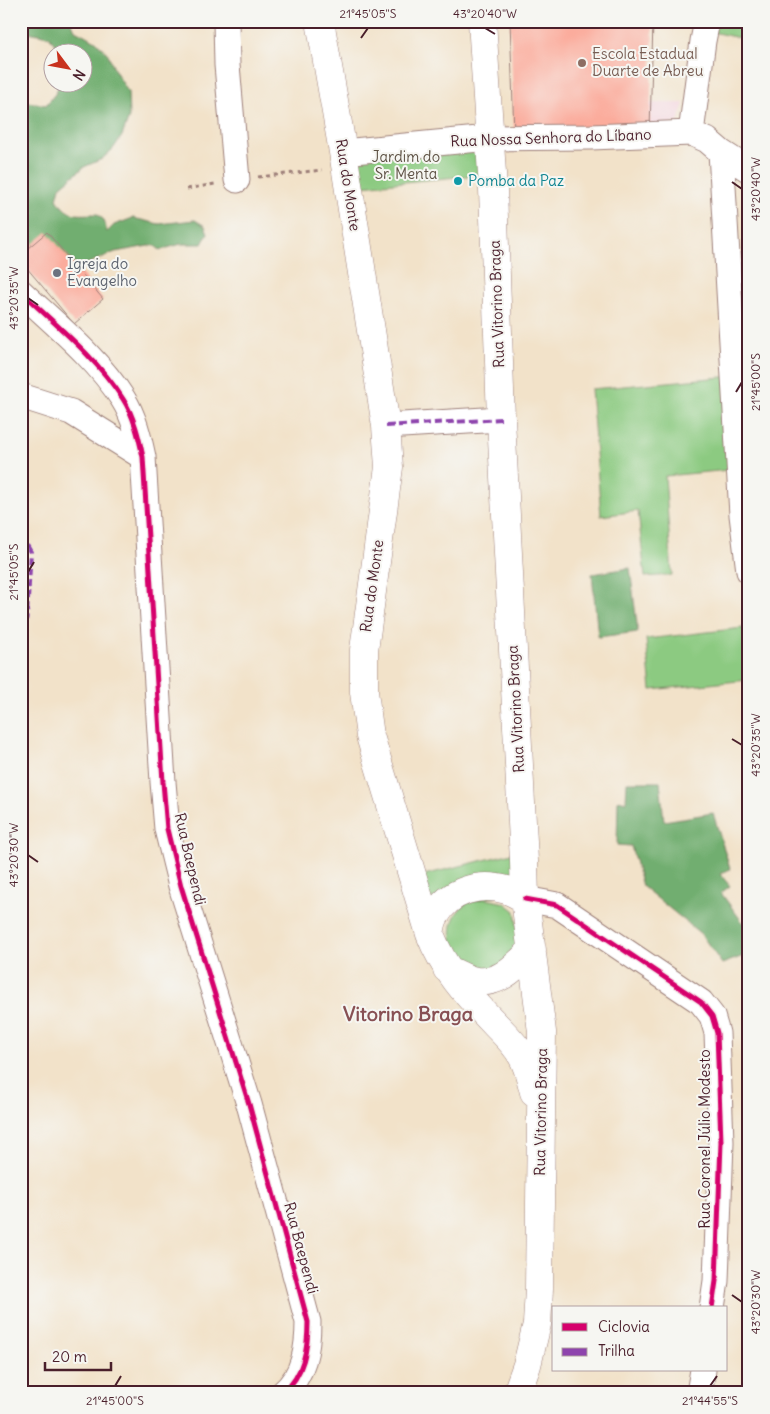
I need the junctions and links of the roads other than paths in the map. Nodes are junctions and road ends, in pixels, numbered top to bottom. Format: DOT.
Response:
graph roads {
  1 [pos="226,21"];
  2 [pos="320,21"];
  3 [pos="482,21"];
  4 [pos="707,21"];
  5 [pos="691,133"];
  6 [pos="489,138"];
  7 [pos="721,152"];
  8 [pos="344,160"];
  9 [pos="749,170"];
  10 [pos="236,180"];
  11 [pos="21,292"];
  12 [pos="21,396"];
  13 [pos="501,419"];
  14 [pos="386,426"];
  15 [pos="143,457"];
  16 [pos="744,474"];
  17 [pos="749,571"];
  18 [pos="524,899"];
  19 [pos="430,934"];
  20 [pos="532,950"];
  21 [pos="446,969"];
  22 [pos="541,1112"];
  23 [pos="712,1306"];
  24 [pos="703,1372"];
  25 [pos="283,1393"];
  26 [pos="517,1393"];
  27 [pos="699,1393"];
  1 -- 10 [label="street"];
  2 -- 8 [label="main road, Rua do Monte"];
  3 -- 6 [label="main road, Rua Vitorino Braga"];
  4 -- 5 [label="street"];
  5 -- 6 [label="street, Rua Nossa Senhora do Líbano"];
  5 -- 7 [label="street"];
  6 -- 8 [label="street, Rua Nossa Senhora do Líbano"];
  6 -- 13 [label="main road, Rua Vitorino Braga"];
  7 -- 9 [label="street"];
  7 -- 16 [label="street"];
  8 -- 14 [label="main road, Rua do Monte"];
  11 -- 15 [label="street, Rua Baependi"];
  12 -- 15 [label="street"];
  13 -- 14 [label="street"];
  13 -- 18 [label="main road, Rua Vitorino Braga"];
  14 -- 19 [label="main road, Rua do Monte"];
  15 -- 25 [label="street, Rua Baependi"];
  16 -- 17 [label="street"];
  18 -- 19 [label="main road"];
  18 -- 20 [label="main road, Rua Vitorino Braga"];
  18 -- 23 [label="street, Rua Coronel Júlio Modesto"];
  19 -- 21 [label="main road, Rua do Monte"];
  20 -- 21 [label="main road"];
  20 -- 22 [label="main road, Rua Vitorino Braga"];
  21 -- 22 [label="main road, Rua do Monte"];
  22 -- 26 [label="main road, Rua Vitorino Braga"];
  24 -- 27 [label="street"];
}
